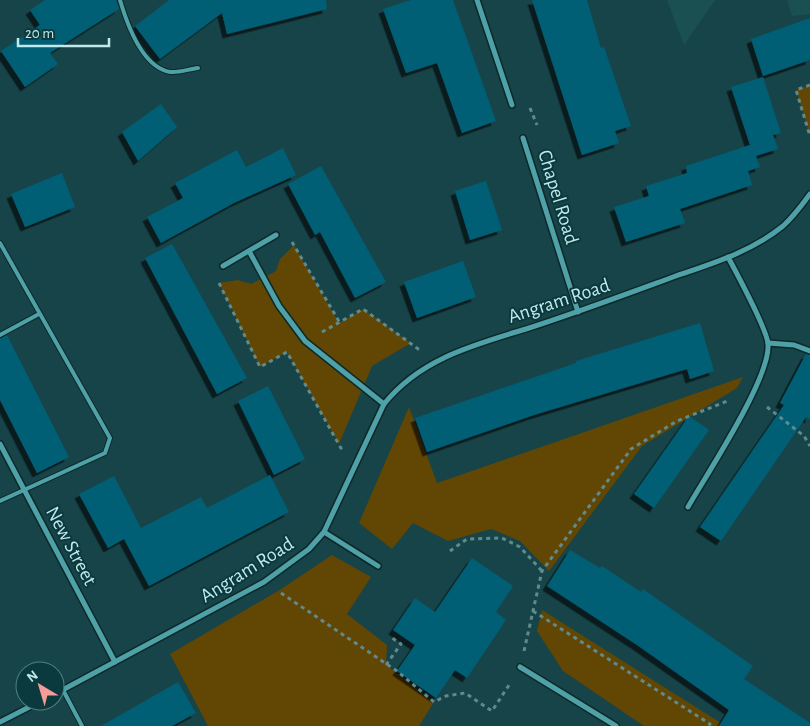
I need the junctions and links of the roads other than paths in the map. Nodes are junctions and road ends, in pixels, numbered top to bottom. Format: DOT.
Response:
graph roads {
  1 [pos="120,0"];
  2 [pos="477,0"];
  3 [pos="198,68"];
  4 [pos="512,105"];
  5 [pos="524,138"];
  6 [pos="810,194"];
  7 [pos="276,235"];
  8 [pos="0,243"];
  9 [pos="249,251"];
  10 [pos="728,257"];
  11 [pos="223,266"];
  12 [pos="578,312"];
  13 [pos="39,314"];
  14 [pos="0,335"];
  15 [pos="768,343"];
  16 [pos="810,351"];
  17 [pos="384,404"];
  18 [pos="0,444"];
  19 [pos="24,491"];
  20 [pos="0,501"];
  21 [pos="688,507"];
  22 [pos="324,532"];
  23 [pos="378,566"];
  24 [pos="115,662"];
  25 [pos="520,668"];
  26 [pos="65,689"];
  27 [pos="65,694"];
  28 [pos="21,711"];
  29 [pos="0,722"];
  30 [pos="82,726"];
  31 [pos="616,726"];
  1 -- 3 [label="lane"];
  2 -- 4 [label="street"];
  5 -- 12 [label="street, Chapel Road"];
  6 -- 10 [label="street, Angram Road"];
  7 -- 9 [label="street"];
  8 -- 13 [label="lane"];
  9 -- 11 [label="street"];
  9 -- 17 [label="street"];
  10 -- 12 [label="street, Angram Road"];
  10 -- 15 [label="street"];
  12 -- 17 [label="street, Angram Road"];
  13 -- 14 [label="lane"];
  13 -- 19 [label="lane"];
  15 -- 16 [label="street"];
  15 -- 21 [label="street"];
  17 -- 22 [label="street, Angram Road"];
  18 -- 19 [label="street, New Street"];
  19 -- 20 [label="lane"];
  19 -- 24 [label="street, New Street"];
  22 -- 23 [label="street"];
  22 -- 24 [label="street, Angram Road"];
  24 -- 26 [label="street, Angram Road"];
  25 -- 31 [label="street"];
  27 -- 30 [label="lane"];
  28 -- 29 [label="street"];
}
